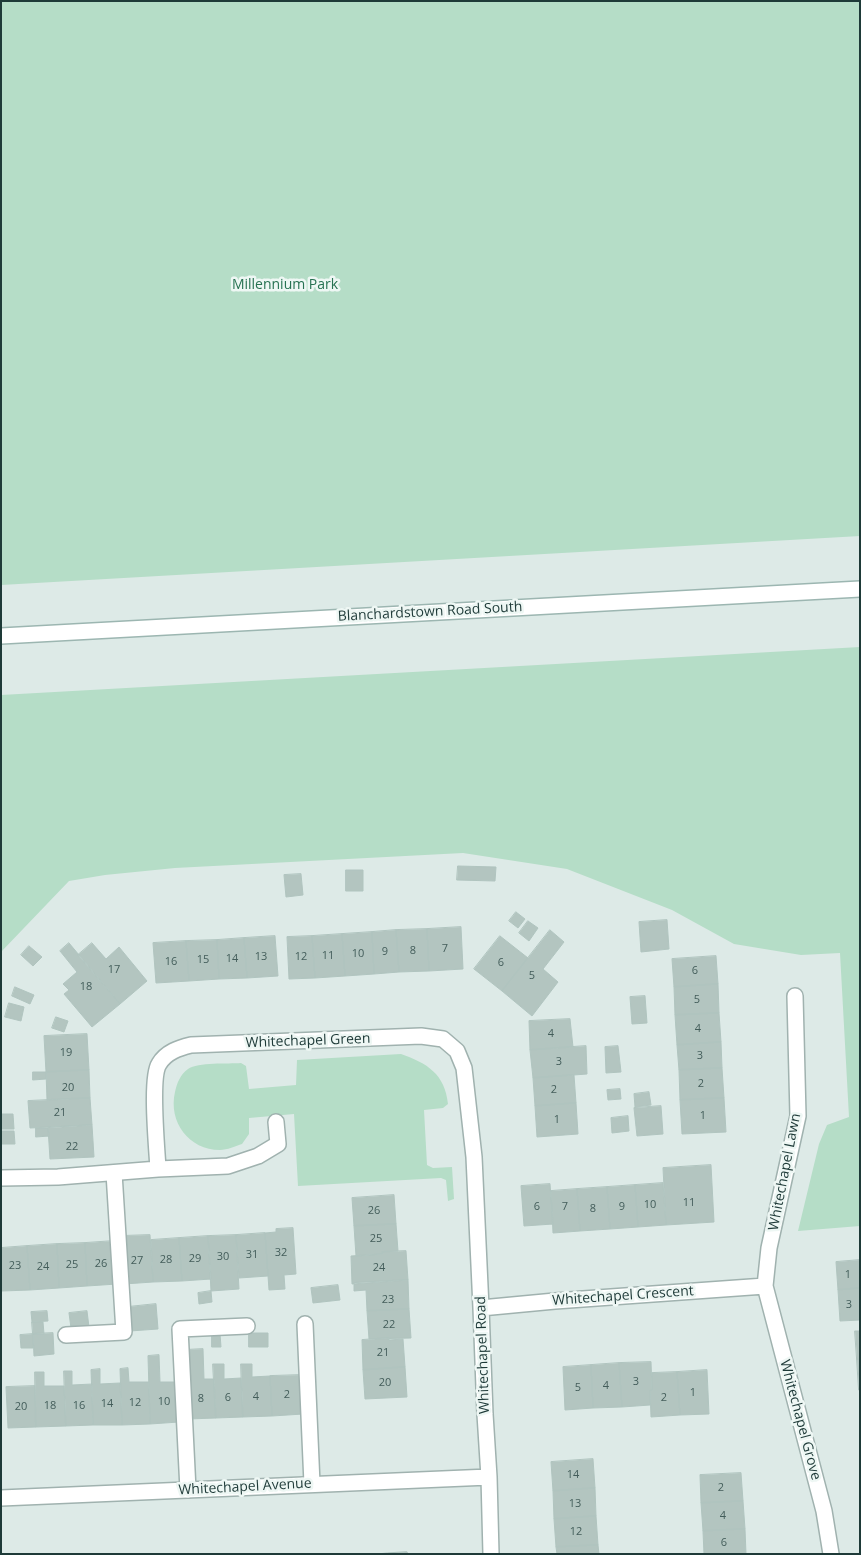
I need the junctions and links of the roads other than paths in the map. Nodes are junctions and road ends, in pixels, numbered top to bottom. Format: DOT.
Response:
graph roads {
  1 [pos="860,589"];
  2 [pos="1,636"];
  3 [pos="795,996"];
  4 [pos="276,1122"];
  5 [pos="474,1157"];
  6 [pos="158,1169"];
  7 [pos="114,1173"];
  8 [pos="1,1178"];
  9 [pos="765,1286"];
  10 [pos="481,1308"];
  11 [pos="305,1324"];
  12 [pos="247,1326"];
  13 [pos="66,1335"];
  14 [pos="489,1476"];
  15 [pos="312,1484"];
  16 [pos="188,1490"];
  17 [pos="1,1498"];
  18 [pos="491,1554"];
  19 [pos="831,1554"];
  1 -- 2 [label="street, Blanchardstown Road South"];
  3 -- 9 [label="street, Whitechapel Lawn"];
  4 -- 6 [label="street"];
  5 -- 6 [label="street, Whitechapel Green"];
  5 -- 10 [label="street, Whitechapel Road"];
  6 -- 7 [label="street"];
  7 -- 8 [label="street"];
  7 -- 13 [label="street"];
  9 -- 10 [label="street, Whitechapel Crescent"];
  9 -- 19 [label="street, Whitechapel Grove"];
  10 -- 14 [label="street, Whitechapel Road"];
  11 -- 15 [label="street"];
  12 -- 16 [label="street"];
  14 -- 15 [label="street, Whitechapel Avenue"];
  14 -- 18 [label="street, Whitechapel Road"];
  15 -- 16 [label="street, Whitechapel Avenue"];
  16 -- 17 [label="street, Whitechapel Avenue"];
}
